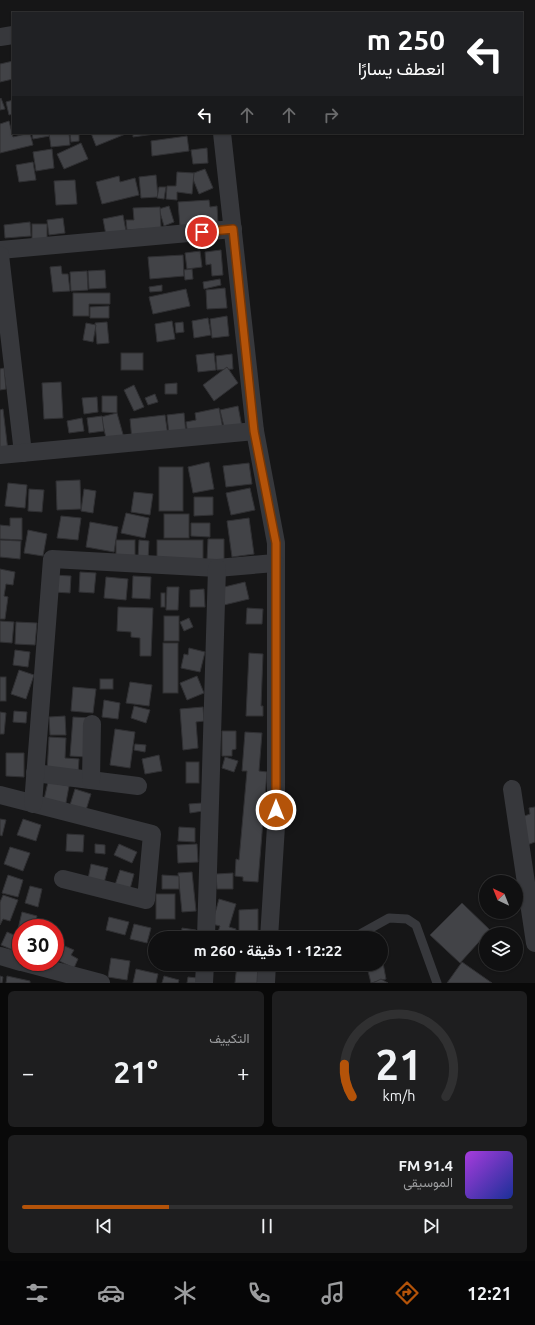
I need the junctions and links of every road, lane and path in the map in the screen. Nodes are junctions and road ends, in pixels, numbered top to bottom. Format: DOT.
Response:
graph roads {
  1 [pos="12,35"];
  2 [pos="0,37"];
  3 [pos="222,134"];
  4 [pos="233,229"];
  5 [pos="0,250"];
  6 [pos="0,255"];
  7 [pos="254,431"];
  8 [pos="22,453"];
  9 [pos="0,455"];
  10 [pos="276,563"];
  11 [pos="216,568"];
  12 [pos="92,724"];
  13 [pos="35,773"];
  14 [pos="91,780"];
  15 [pos="138,786"];
  16 [pos="512,789"];
  17 [pos="0,795"];
  18 [pos="33,804"];
  19 [pos="63,880"];
  20 [pos="206,931"];
  21 [pos="269,931"];
  22 [pos="366,931"];
  23 [pos="535,943"];
  24 [pos="0,956"];
  25 [pos="12,959"];
  26 [pos="55,971"];
  27 [pos="205,971"];
  28 [pos="267,971"];
  29 [pos="101,983"];
  30 [pos="204,983"];
  31 [pos="266,983"];
  32 [pos="437,983"];
  1 -- 2 [label="street"];
  3 -- 4 [label="street"];
  4 -- 5 [label="street"];
  4 -- 7 [label="street"];
  6 -- 8 [label="street"];
  7 -- 8 [label="street"];
  7 -- 10 [label="street"];
  8 -- 9 [label="street"];
  10 -- 11 [label="street"];
  10 -- 21 [label="street"];
  11 -- 13 [label="street"];
  11 -- 20 [label="street"];
  12 -- 14 [label="street"];
  13 -- 14 [label="street"];
  13 -- 18 [label="street"];
  14 -- 15 [label="street"];
  16 -- 23 [label="street"];
  17 -- 18 [label="street"];
  18 -- 19 [label="street"];
  22 -- 32 [label="lane"];
  24 -- 25 [label="street"];
  26 -- 29 [label="street"];
  27 -- 30 [label="street"];
  28 -- 31 [label="street"];
}
